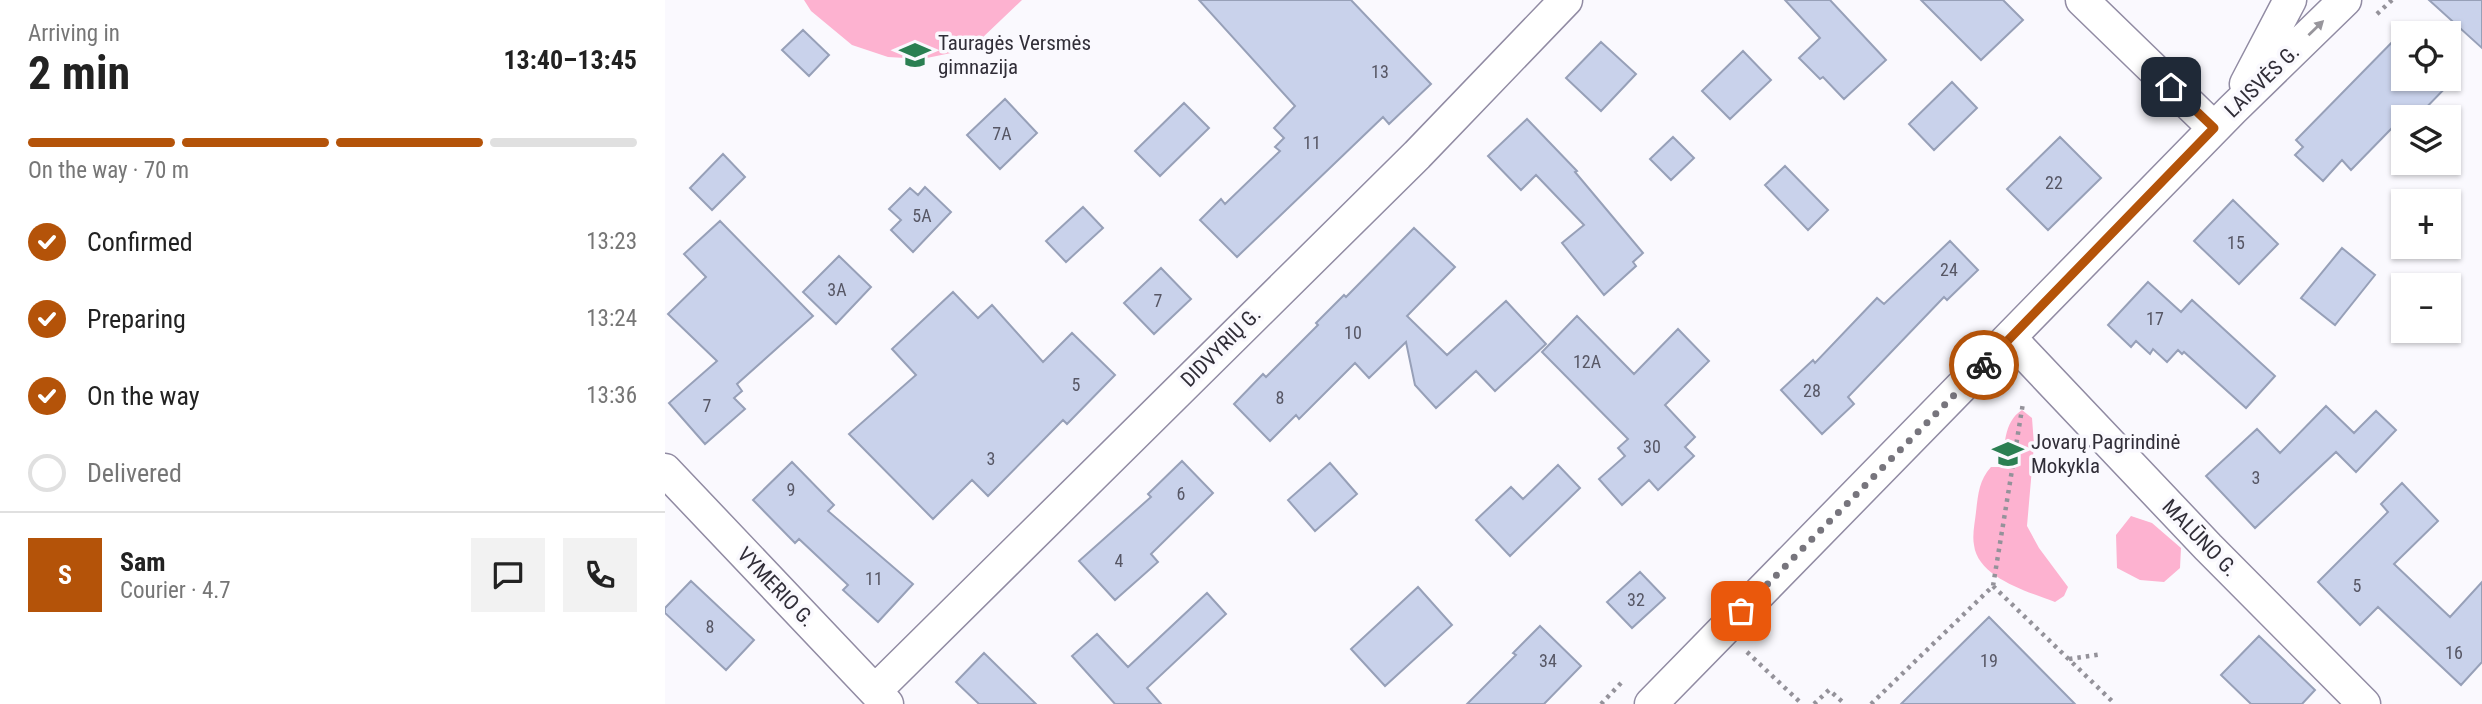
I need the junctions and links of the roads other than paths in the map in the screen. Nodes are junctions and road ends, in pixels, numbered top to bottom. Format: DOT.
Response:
graph roads {
  1 [pos="1566,0"];
  2 [pos="2082,0"];
  3 [pos="2290,0"];
  4 [pos="2345,0"];
  5 [pos="2223,119"];
  6 [pos="2020,350"];
  7 [pos="665,471"];
  8 [pos="881,698"];
  9 [pos="1651,704"];
  10 [pos="2364,704"];
  1 -- 8 [label="street, DIDVYRIŲ G."];
  2 -- 5 [label="street"];
  3 -- 5 [label="street"];
  5 -- 4 [label="street, LAISVĖS G., one-way"];
  5 -- 6 [label="street, LAISVĖS G."];
  6 -- 9 [label="street, LAISVĖS G."];
  6 -- 10 [label="street, MALŪNO G."];
  7 -- 8 [label="street, VYMERIO G."];
}
